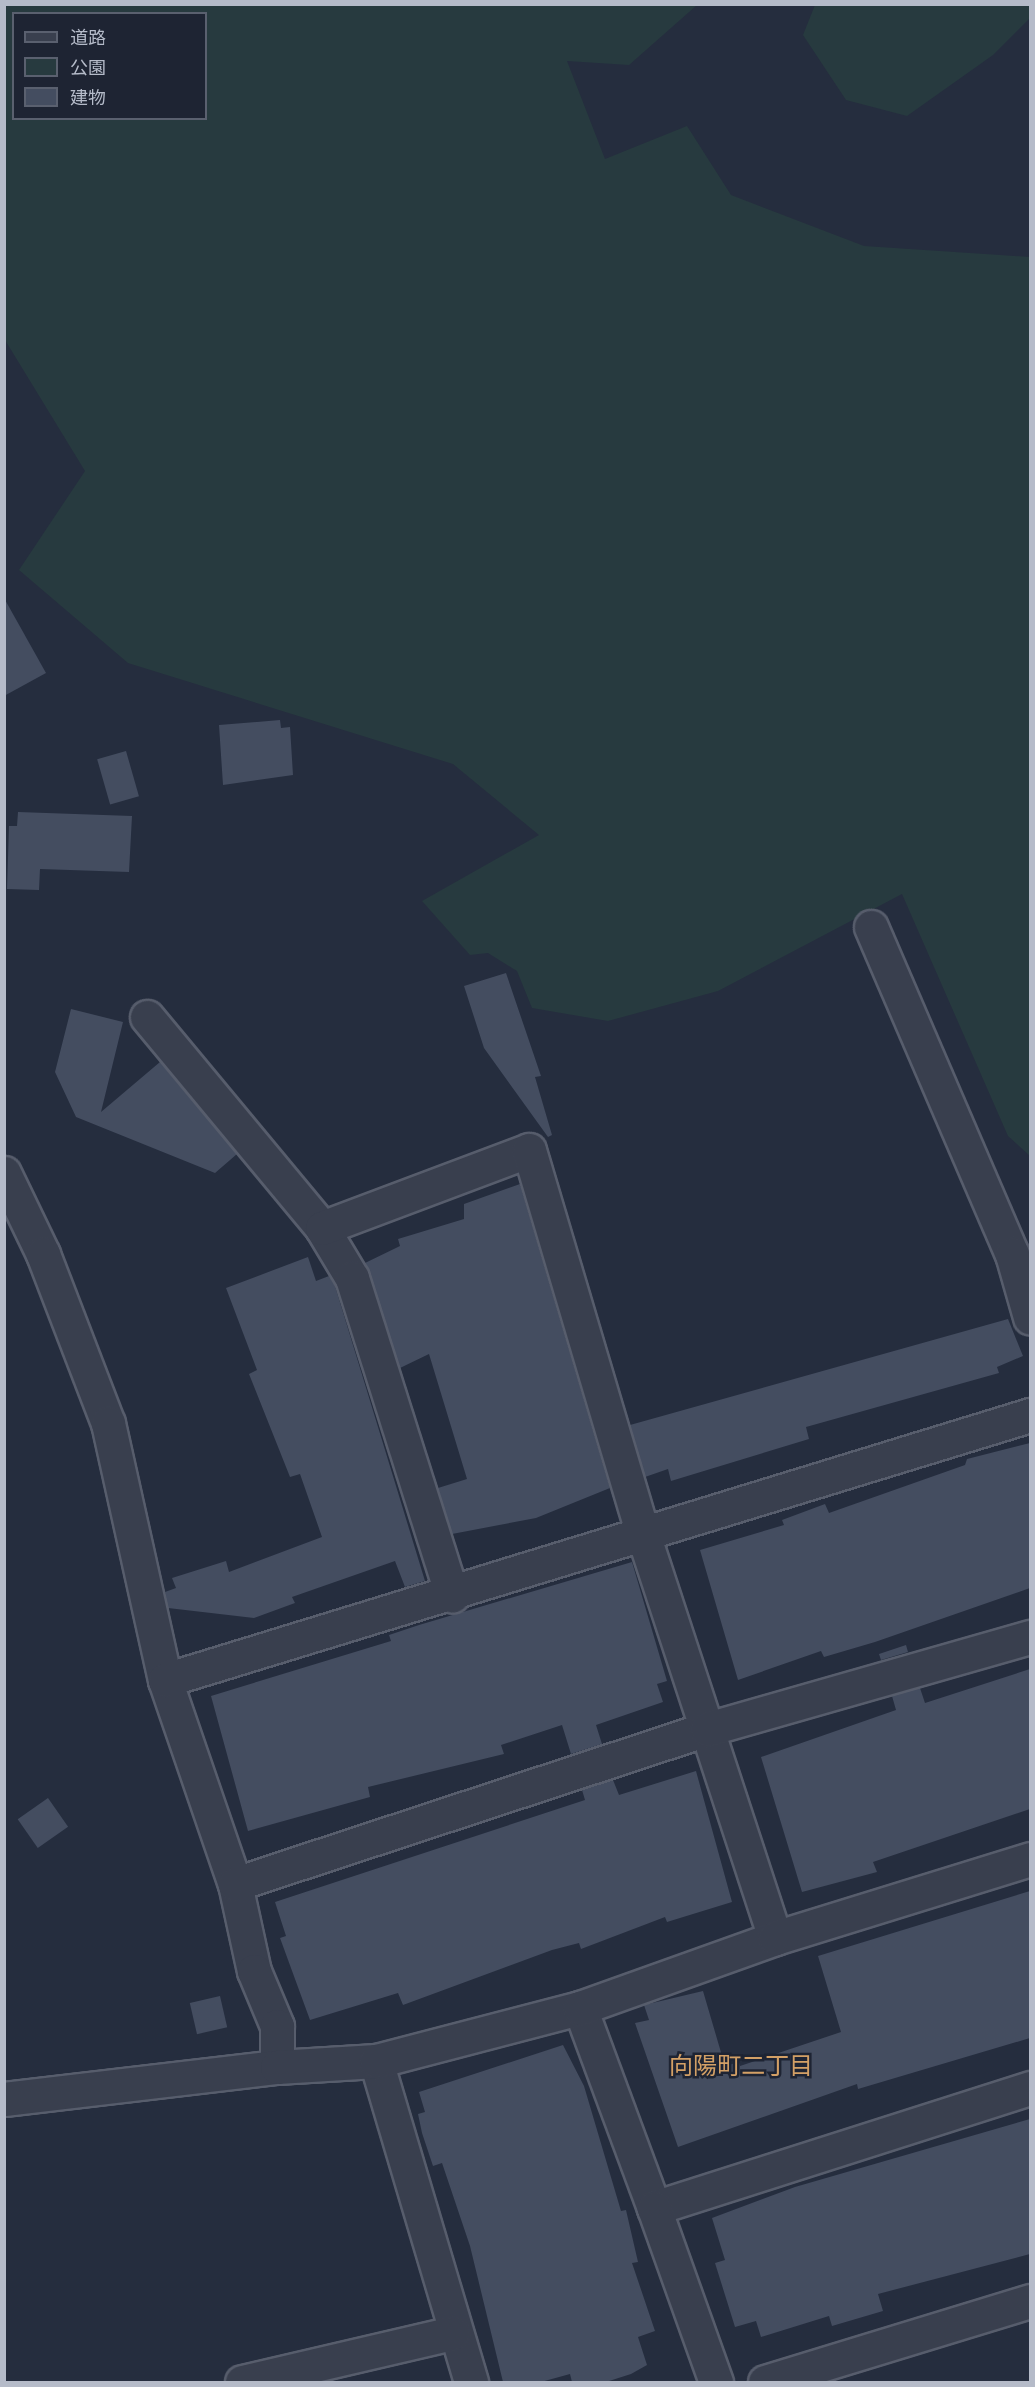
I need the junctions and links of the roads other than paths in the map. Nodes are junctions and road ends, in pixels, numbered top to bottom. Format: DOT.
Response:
graph roads {
  1 [pos="871,927"];
  2 [pos="147,1017"];
  3 [pos="4,1173"];
  4 [pos="322,1228"];
  5 [pos="1030,1317"];
  6 [pos="1030,1415"];
  7 [pos="643,1534"];
  8 [pos="452,1596"];
  9 [pos="1030,1637"];
  10 [pos="165,1680"];
  11 [pos="707,1729"];
  12 [pos="1030,1859"];
  13 [pos="235,1884"];
  14 [pos="775,1938"];
  15 [pos="580,2008"];
  16 [pos="375,2061"];
  17 [pos="277,2067"];
  18 [pos="1030,2088"];
  19 [pos="4,2099"];
  20 [pos="654,2208"];
  21 [pos="1030,2301"];
  22 [pos="452,2333"];
  23 [pos="242,2382"];
  24 [pos="471,2382"];
  25 [pos="716,2382"];
  26 [pos="765,2382"];
  1 -- 5 [label="street"];
  2 -- 4 [label="street"];
  3 -- 10 [label="street"];
  4 -- 7 [label="street"];
  4 -- 8 [label="street"];
  6 -- 7 [label="street"];
  7 -- 8 [label="street"];
  7 -- 11 [label="street"];
  8 -- 10 [label="street"];
  9 -- 11 [label="street"];
  10 -- 13 [label="street"];
  11 -- 13 [label="street"];
  11 -- 14 [label="street"];
  12 -- 14 [label="street"];
  13 -- 17 [label="street"];
  14 -- 15 [label="street"];
  15 -- 16 [label="street"];
  15 -- 20 [label="street"];
  16 -- 17 [label="street"];
  16 -- 22 [label="street"];
  17 -- 19 [label="street"];
  18 -- 20 [label="street"];
  20 -- 25 [label="street"];
  21 -- 26 [label="street"];
  22 -- 23 [label="street"];
  22 -- 24 [label="street"];
}
